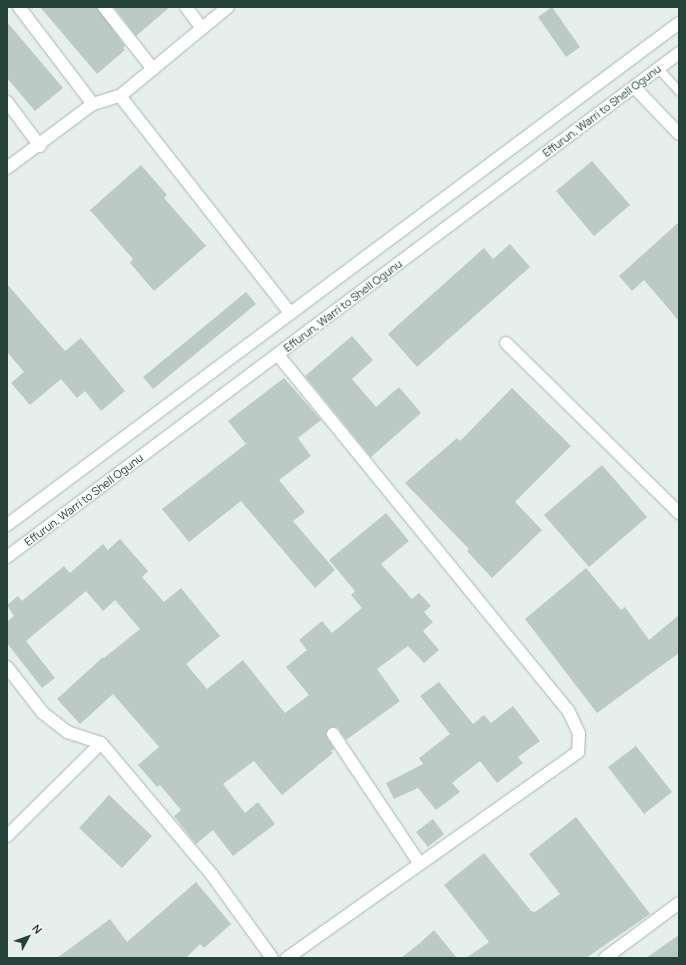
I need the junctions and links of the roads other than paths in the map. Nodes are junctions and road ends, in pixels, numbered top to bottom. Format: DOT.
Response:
graph roads {
  1 [pos="19,7"];
  2 [pos="104,7"];
  3 [pos="186,7"];
  4 [pos="228,7"];
  5 [pos="679,23"];
  6 [pos="202,28"];
  7 [pos="679,53"];
  8 [pos="153,69"];
  9 [pos="659,69"];
  10 [pos="634,87"];
  11 [pos="679,91"];
  12 [pos="120,96"];
  13 [pos="7,102"];
  14 [pos="93,104"];
  15 [pos="679,134"];
  16 [pos="40,146"];
  17 [pos="7,168"];
  18 [pos="290,313"];
  19 [pos="506,343"];
  20 [pos="278,354"];
  21 [pos="679,513"];
  22 [pos="7,526"];
  23 [pos="7,557"];
  24 [pos="7,667"];
  25 [pos="333,734"];
  26 [pos="101,743"];
  27 [pos="7,836"];
  28 [pos="420,864"];
  29 [pos="679,903"];
  30 [pos="272,958"];
  31 [pos="287,958"];
  32 [pos="605,958"];
  1 -- 14 [label="street"];
  2 -- 8 [label="street"];
  3 -- 6 [label="street"];
  4 -- 6 [label="street"];
  5 -- 18 [label="street"];
  6 -- 8 [label="street"];
  7 -- 9 [label="street, Effurun, Warri to Shell Ogunu"];
  8 -- 12 [label="street"];
  9 -- 10 [label="street, Effurun, Warri to Shell Ogunu"];
  9 -- 11 [label="lane"];
  10 -- 15 [label="street"];
  10 -- 20 [label="street, Effurun, Warri to Shell Ogunu"];
  12 -- 14 [label="street"];
  12 -- 18 [label="street"];
  13 -- 16 [label="street"];
  14 -- 16 [label="street"];
  16 -- 17 [label="street"];
  18 -- 22 [label="street"];
  19 -- 21 [label="street"];
  20 -- 23 [label="street, Effurun, Warri to Shell Ogunu"];
  20 -- 28 [label="street"];
  24 -- 26 [label="street"];
  25 -- 28 [label="street"];
  26 -- 27 [label="street"];
  26 -- 30 [label="street"];
  28 -- 31 [label="street"];
  29 -- 32 [label="street"];
}
